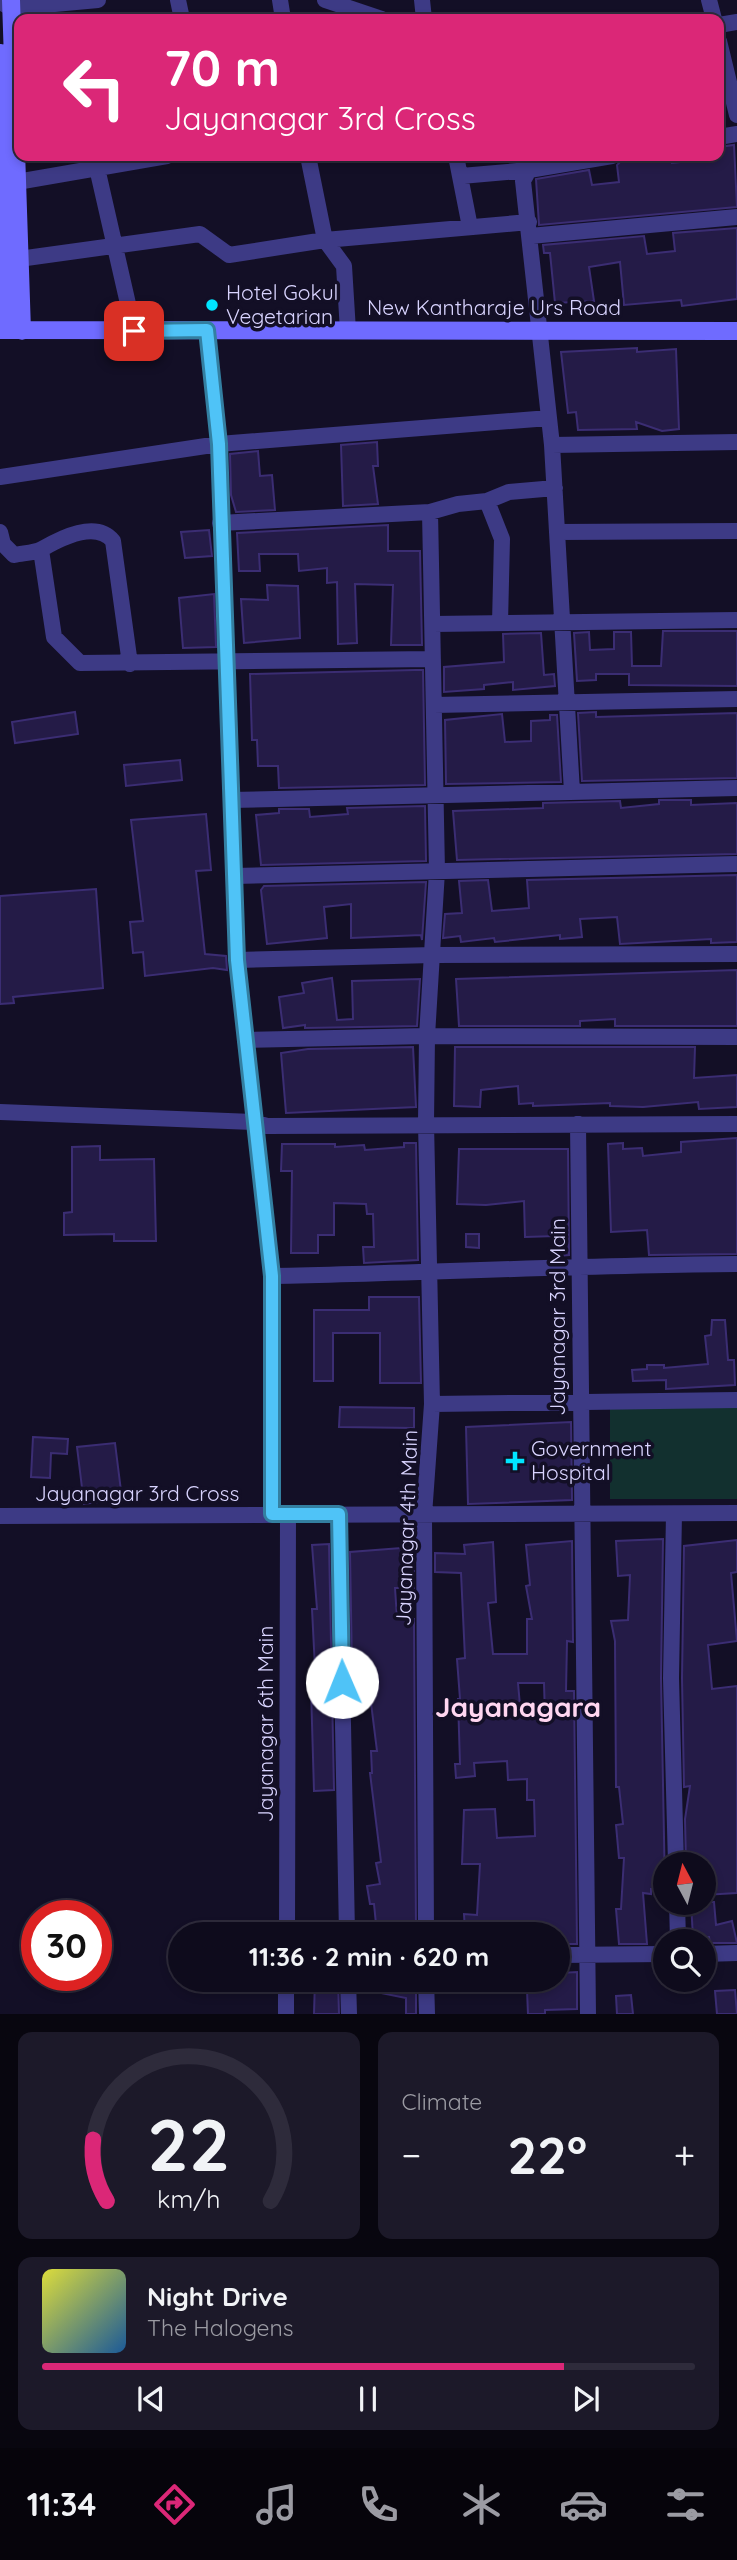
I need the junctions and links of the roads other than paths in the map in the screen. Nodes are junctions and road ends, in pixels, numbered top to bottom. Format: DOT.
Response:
graph roads {
  1 [pos="98,0"];
  2 [pos="326,0"];
  3 [pos="5,6"];
  4 [pos="367,14"];
  5 [pos="724,62"];
  6 [pos="12,84"];
  7 [pos="737,115"];
  8 [pos="14,123"];
  9 [pos="16,161"];
  10 [pos="138,161"];
  11 [pos="309,161"];
  12 [pos="457,161"];
  13 [pos="552,161"];
  14 [pos="528,163"];
  15 [pos="97,168"];
  16 [pos="461,176"];
  17 [pos="17,182"];
  18 [pos="737,217"];
  19 [pos="470,227"];
  20 [pos="530,229"];
  21 [pos="325,240"];
  22 [pos="116,246"];
  23 [pos="19,259"];
  24 [pos="9,330"];
  25 [pos="207,330"];
  26 [pos="134,331"];
  27 [pos="348,331"];
  28 [pos="540,331"];
  29 [pos="737,331"];
  30 [pos="549,418"];
  31 [pos="737,442"];
  32 [pos="219,444"];
  33 [pos="552,444"];
  34 [pos="0,477"];
  35 [pos="555,488"];
  36 [pos="487,501"];
  37 [pos="430,512"];
  38 [pos="220,523"];
  39 [pos="737,531"];
  40 [pos="0,532"];
  41 [pos="558,532"];
  42 [pos="41,550"];
  43 [pos="737,620"];
  44 [pos="562,622"];
  45 [pos="500,623"];
  46 [pos="433,624"];
  47 [pos="433,659"];
  48 [pos="226,662"];
  49 [pos="130,664"];
  50 [pos="737,699"];
  51 [pos="568,702"];
  52 [pos="434,705"];
  53 [pos="737,788"];
  54 [pos="572,792"];
  55 [pos="436,795"];
  56 [pos="231,800"];
  57 [pos="737,864"];
  58 [pos="437,871"];
  59 [pos="234,876"];
  60 [pos="737,954"];
  61 [pos="433,955"];
  62 [pos="237,960"];
  63 [pos="427,1036"];
  64 [pos="737,1037"];
  65 [pos="245,1040"];
  66 [pos="0,1112"];
  67 [pos="253,1122"];
  68 [pos="426,1123"];
  69 [pos="578,1124"];
  70 [pos="737,1124"];
  71 [pos="737,1264"];
  72 [pos="579,1265"];
  73 [pos="427,1273"];
  74 [pos="272,1276"];
  75 [pos="737,1400"];
  76 [pos="579,1402"];
  77 [pos="432,1404"];
  78 [pos="580,1512"];
  79 [pos="737,1513"];
  80 [pos="280,1514"];
  81 [pos="339,1514"];
  82 [pos="674,1514"];
  83 [pos="424,1515"];
  84 [pos="0,1516"];
  85 [pos="676,1852"];
  86 [pos="287,1922"];
  87 [pos="347,1922"];
  88 [pos="426,1922"];
  89 [pos="737,1953"];
  90 [pos="653,1954"];
  91 [pos="716,1954"];
  92 [pos="570,1955"];
  93 [pos="587,1955"];
  94 [pos="286,1992"];
  95 [pos="348,1992"];
  96 [pos="426,1992"];
  97 [pos="286,2014"];
  98 [pos="349,2014"];
  99 [pos="427,2014"];
  100 [pos="588,2014"];
  1 -- 3 [label="street"];
  2 -- 4 [label="street"];
  3 -- 6 [label="main road"];
  5 -- 7 [label="street"];
  6 -- 8 [label="main road"];
  6 -- 24 [label="main road"];
  9 -- 17 [label="main road"];
  10 -- 15 [label="street"];
  11 -- 21 [label="street"];
  12 -- 16 [label="street"];
  13 -- 14 [label="street"];
  14 -- 16 [label="street"];
  14 -- 20 [label="street"];
  15 -- 17 [label="street"];
  15 -- 22 [label="street"];
  16 -- 19 [label="street"];
  17 -- 23 [label="main road"];
  18 -- 20 [label="street"];
  19 -- 20 [label="street"];
  19 -- 21 [label="street"];
  20 -- 28 [label="street"];
  21 -- 22 [label="street"];
  21 -- 27 [label="street"];
  22 -- 23 [label="street"];
  22 -- 26 [label="street"];
  23 -- 24 [label="main road"];
  24 -- 26 [label="main road, New Kantharaje Urs Road"];
  25 -- 26 [label="main road, New Kantharaje Urs Road"];
  25 -- 27 [label="main road, New Kantharaje Urs Road"];
  25 -- 32 [label="street, Jayanagar 6th Main"];
  27 -- 28 [label="main road, New Kantharaje Urs Road"];
  28 -- 29 [label="main road, New Kantharaje Urs Road"];
  28 -- 30 [label="street"];
  30 -- 32 [label="street"];
  30 -- 33 [label="street"];
  31 -- 33 [label="street"];
  32 -- 34 [label="street"];
  32 -- 38 [label="street, Jayanagar 6th Main"];
  33 -- 35 [label="street"];
  35 -- 36 [label="street"];
  35 -- 41 [label="street"];
  36 -- 37 [label="street"];
  36 -- 45 [label="street"];
  37 -- 38 [label="street"];
  37 -- 46 [label="street, Jayanagar 4th Main"];
  38 -- 48 [label="street, Jayanagar 6th Main"];
  39 -- 41 [label="street"];
  40 -- 42 [label="street"];
  41 -- 44 [label="street"];
  42 -- 49 [label="street"];
  42 -- 49 [label="street"];
  43 -- 44 [label="street"];
  44 -- 45 [label="street"];
  44 -- 51 [label="street"];
  45 -- 46 [label="street"];
  46 -- 47 [label="street, Jayanagar 4th Main"];
  47 -- 48 [label="street"];
  47 -- 52 [label="street, Jayanagar 4th Main"];
  48 -- 49 [label="street"];
  48 -- 56 [label="street, Jayanagar 6th Main"];
  50 -- 51 [label="street"];
  51 -- 52 [label="street"];
  51 -- 54 [label="street"];
  52 -- 55 [label="street, Jayanagar 4th Main"];
  53 -- 54 [label="street"];
  54 -- 55 [label="street"];
  55 -- 56 [label="street"];
  55 -- 58 [label="street, Jayanagar 4th Main"];
  56 -- 59 [label="street, Jayanagar 6th Main"];
  57 -- 58 [label="street"];
  58 -- 59 [label="street"];
  58 -- 61 [label="street, Jayanagar 4th Main"];
  59 -- 62 [label="street, Jayanagar 6th Main"];
  60 -- 61 [label="street"];
  61 -- 62 [label="street"];
  61 -- 63 [label="street, Jayanagar 4th Main"];
  62 -- 65 [label="street, Jayanagar 6th Main"];
  63 -- 64 [label="street"];
  63 -- 65 [label="street"];
  63 -- 68 [label="street, Jayanagar 4th Main"];
  65 -- 67 [label="street, Jayanagar 6th Main"];
  66 -- 67 [label="street"];
  67 -- 68 [label="street"];
  67 -- 74 [label="street, Jayanagar 6th Main"];
  68 -- 69 [label="street"];
  68 -- 73 [label="street, Jayanagar 4th Main"];
  69 -- 70 [label="street"];
  69 -- 72 [label="street, Jayanagar 3rd Main"];
  71 -- 72 [label="street"];
  72 -- 73 [label="street"];
  72 -- 76 [label="street, Jayanagar 3rd Main"];
  73 -- 74 [label="street"];
  73 -- 77 [label="street, Jayanagar 4th Main"];
  74 -- 80 [label="street, Jayanagar 6th Main"];
  75 -- 76 [label="street"];
  76 -- 77 [label="street"];
  76 -- 78 [label="street, Jayanagar 3rd Main"];
  77 -- 83 [label="street, Jayanagar 4th Main"];
  78 -- 82 [label="street, Jayanagar 3rd Cross"];
  78 -- 83 [label="street, Jayanagar 3rd Cross"];
  78 -- 93 [label="street, Jayanagar 3rd Main"];
  79 -- 82 [label="street, Jayanagar 3rd Cross"];
  80 -- 81 [label="street, Jayanagar 3rd Cross"];
  80 -- 84 [label="street, Jayanagar 3rd Cross"];
  80 -- 86 [label="street, Jayanagar 6th Main"];
  81 -- 83 [label="street, Jayanagar 3rd Cross"];
  81 -- 87 [label="street"];
  82 -- 85 [label="street"];
  83 -- 88 [label="street, Jayanagar 4th Main"];
  89 -- 91 [label="street"];
  90 -- 93 [label="street"];
  92 -- 93 [label="street"];
  93 -- 100 [label="street, Jayanagar 3rd Main"];
  94 -- 97 [label="street"];
  95 -- 98 [label="street"];
  96 -- 99 [label="street"];
}
